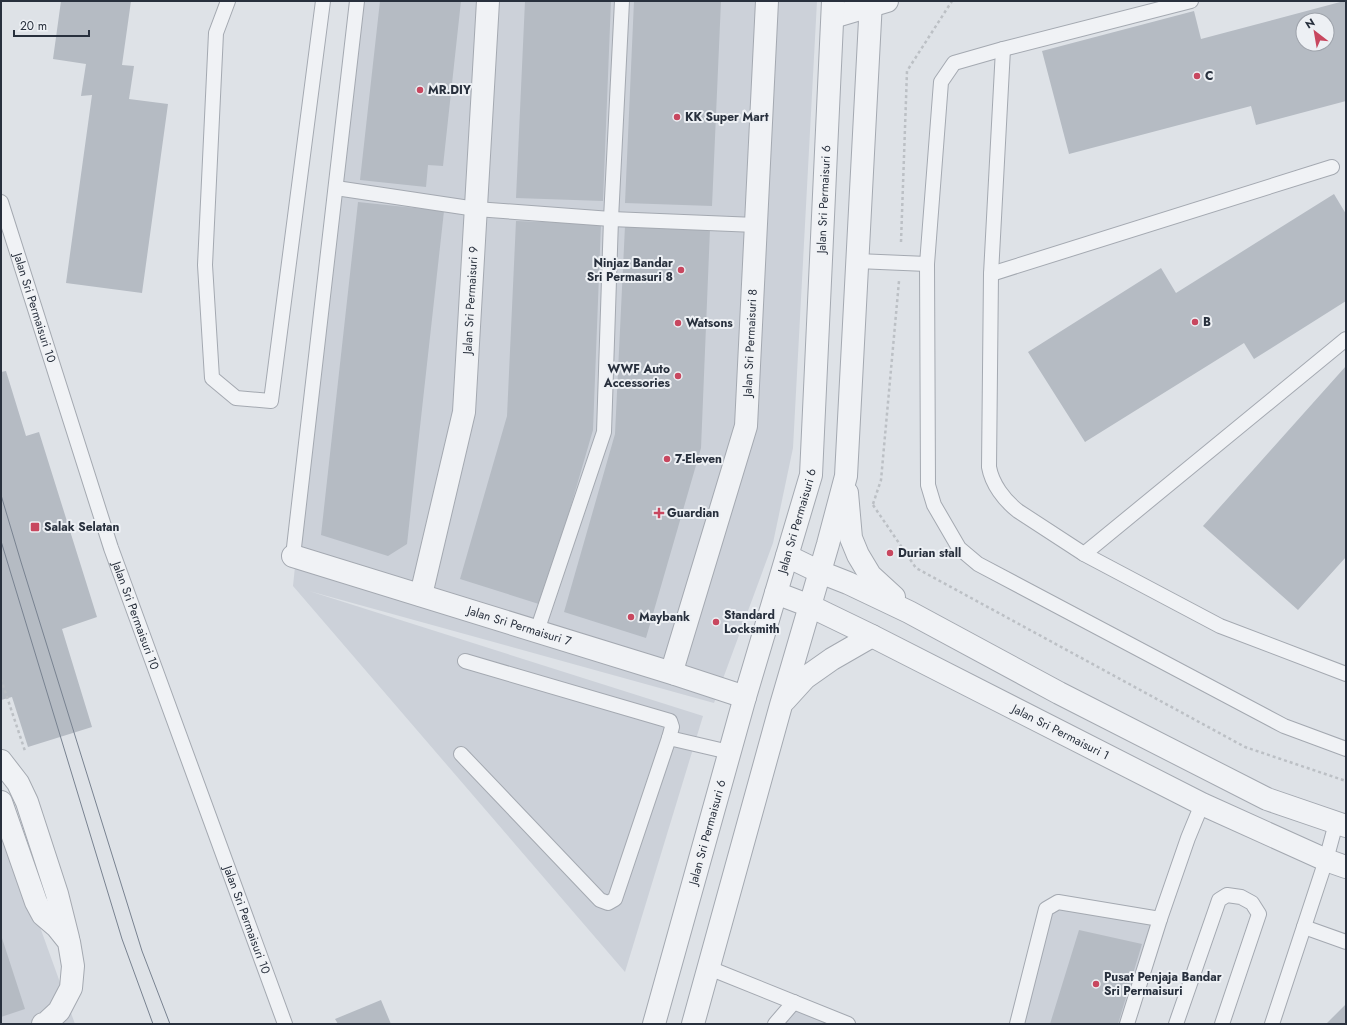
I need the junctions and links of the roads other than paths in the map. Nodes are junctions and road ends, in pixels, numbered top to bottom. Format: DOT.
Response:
graph roads {
  1 [pos="228,1"];
  2 [pos="323,1"];
  3 [pos="357,1"];
  4 [pos="488,1"];
  5 [pos="622,1"];
  6 [pos="767,1"];
  7 [pos="1191,1"];
  8 [pos="876,2"];
  9 [pos="833,9"];
  10 [pos="1003,48"];
  11 [pos="1332,167"];
  12 [pos="336,188"];
  13 [pos="1,202"];
  14 [pos="476,209"];
  15 [pos="611,219"];
  16 [pos="756,225"];
  17 [pos="857,261"];
  18 [pos="927,264"];
  19 [pos="991,274"];
  20 [pos="1346,339"];
  21 [pos="846,476"];
  22 [pos="1084,554"];
  23 [pos="293,556"];
  24 [pos="786,556"];
  25 [pos="820,572"];
  26 [pos="776,593"];
  27 [pos="421,595"];
  28 [pos="810,606"];
  29 [pos="909,612"];
  30 [pos="537,631"];
  31 [pos="872,636"];
  32 [pos="465,662"];
  33 [pos="675,674"];
  34 [pos="1346,674"];
  35 [pos="745,697"];
  36 [pos="781,705"];
  37 [pos="669,738"];
  38 [pos="1346,749"];
  39 [pos="730,752"];
  40 [pos="461,754"];
  41 [pos="1,761"];
  42 [pos="1,802"];
  43 [pos="1202,804"];
  44 [pos="1341,824"];
  45 [pos="1336,864"];
  46 [pos="1160,919"];
  47 [pos="1304,927"];
  48 [pos="69,942"];
  49 [pos="1346,942"];
  50 [pos="709,968"];
  51 [pos="794,1002"];
  52 [pos="1017,1023"];
  53 [pos="43,1024"];
  54 [pos="285,1024"];
  55 [pos="654,1024"];
  56 [pos="693,1024"];
  57 [pos="775,1024"];
  58 [pos="848,1024"];
  59 [pos="1127,1024"];
  60 [pos="1176,1024"];
  61 [pos="1222,1024"];
  62 [pos="1272,1024"];
  1 -- 2 [label="lane"];
  3 -- 12 [label="lane"];
  4 -- 14 [label="street, Jalan Sri Permaisuri 9"];
  5 -- 15 [label="lane"];
  6 -- 16 [label="street, Jalan Sri Permaisuri 8"];
  7 -- 10 [label="lane"];
  8 -- 9 [label="street"];
  8 -- 17 [label="street"];
  9 -- 24 [label="street, Jalan Sri Permaisuri 6"];
  10 -- 18 [label="lane"];
  10 -- 19 [label="lane"];
  11 -- 19 [label="lane"];
  12 -- 14 [label="lane"];
  12 -- 23 [label="lane"];
  13 -- 54 [label="lane, Jalan Sri Permaisuri 10"];
  14 -- 15 [label="lane"];
  14 -- 27 [label="street, Jalan Sri Permaisuri 9"];
  15 -- 16 [label="lane"];
  15 -- 30 [label="lane"];
  16 -- 33 [label="street, Jalan Sri Permaisuri 8"];
  17 -- 18 [label="lane"];
  17 -- 21 [label="street"];
  18 -- 38 [label="lane"];
  19 -- 22 [label="lane"];
  20 -- 22 [label="lane"];
  21 -- 25 [label="street"];
  21 -- 29 [label="street"];
  22 -- 34 [label="lane"];
  23 -- 27 [label="street, Jalan Sri Permaisuri 7"];
  24 -- 25 [label="street"];
  24 -- 26 [label="street, Jalan Sri Permaisuri 6"];
  25 -- 28 [label="street"];
  25 -- 29 [label="street"];
  26 -- 28 [label="street, Jalan Sri Permaisuri 1"];
  26 -- 35 [label="street, Jalan Sri Permaisuri 6"];
  27 -- 30 [label="street, Jalan Sri Permaisuri 7"];
  28 -- 31 [label="street, Jalan Sri Permaisuri 1"];
  28 -- 36 [label="street"];
  29 -- 44 [label="street"];
  30 -- 33 [label="street, Jalan Sri Permaisuri 7"];
  31 -- 36 [label="street"];
  31 -- 43 [label="street, Jalan Sri Permaisuri 1"];
  32 -- 37 [label="lane"];
  33 -- 35 [label="street, Jalan Sri Permaisuri 7"];
  35 -- 39 [label="street, Jalan Sri Permaisuri 6"];
  36 -- 50 [label="street"];
  37 -- 39 [label="lane"];
  37 -- 40 [label="lane"];
  39 -- 55 [label="street, Jalan Sri Permaisuri 6"];
  41 -- 48 [label="street"];
  42 -- 48 [label="street"];
  43 -- 45 [label="street, Jalan Sri Permaisuri 1"];
  43 -- 46 [label="lane"];
  44 -- 45 [label="lane"];
  45 -- 47 [label="lane"];
  46 -- 52 [label="lane"];
  46 -- 59 [label="lane"];
  47 -- 49 [label="lane"];
  47 -- 62 [label="lane"];
  48 -- 53 [label="street"];
  50 -- 51 [label="lane"];
  50 -- 56 [label="street"];
  51 -- 57 [label="lane"];
  51 -- 58 [label="lane"];
  60 -- 61 [label="lane"];
}
